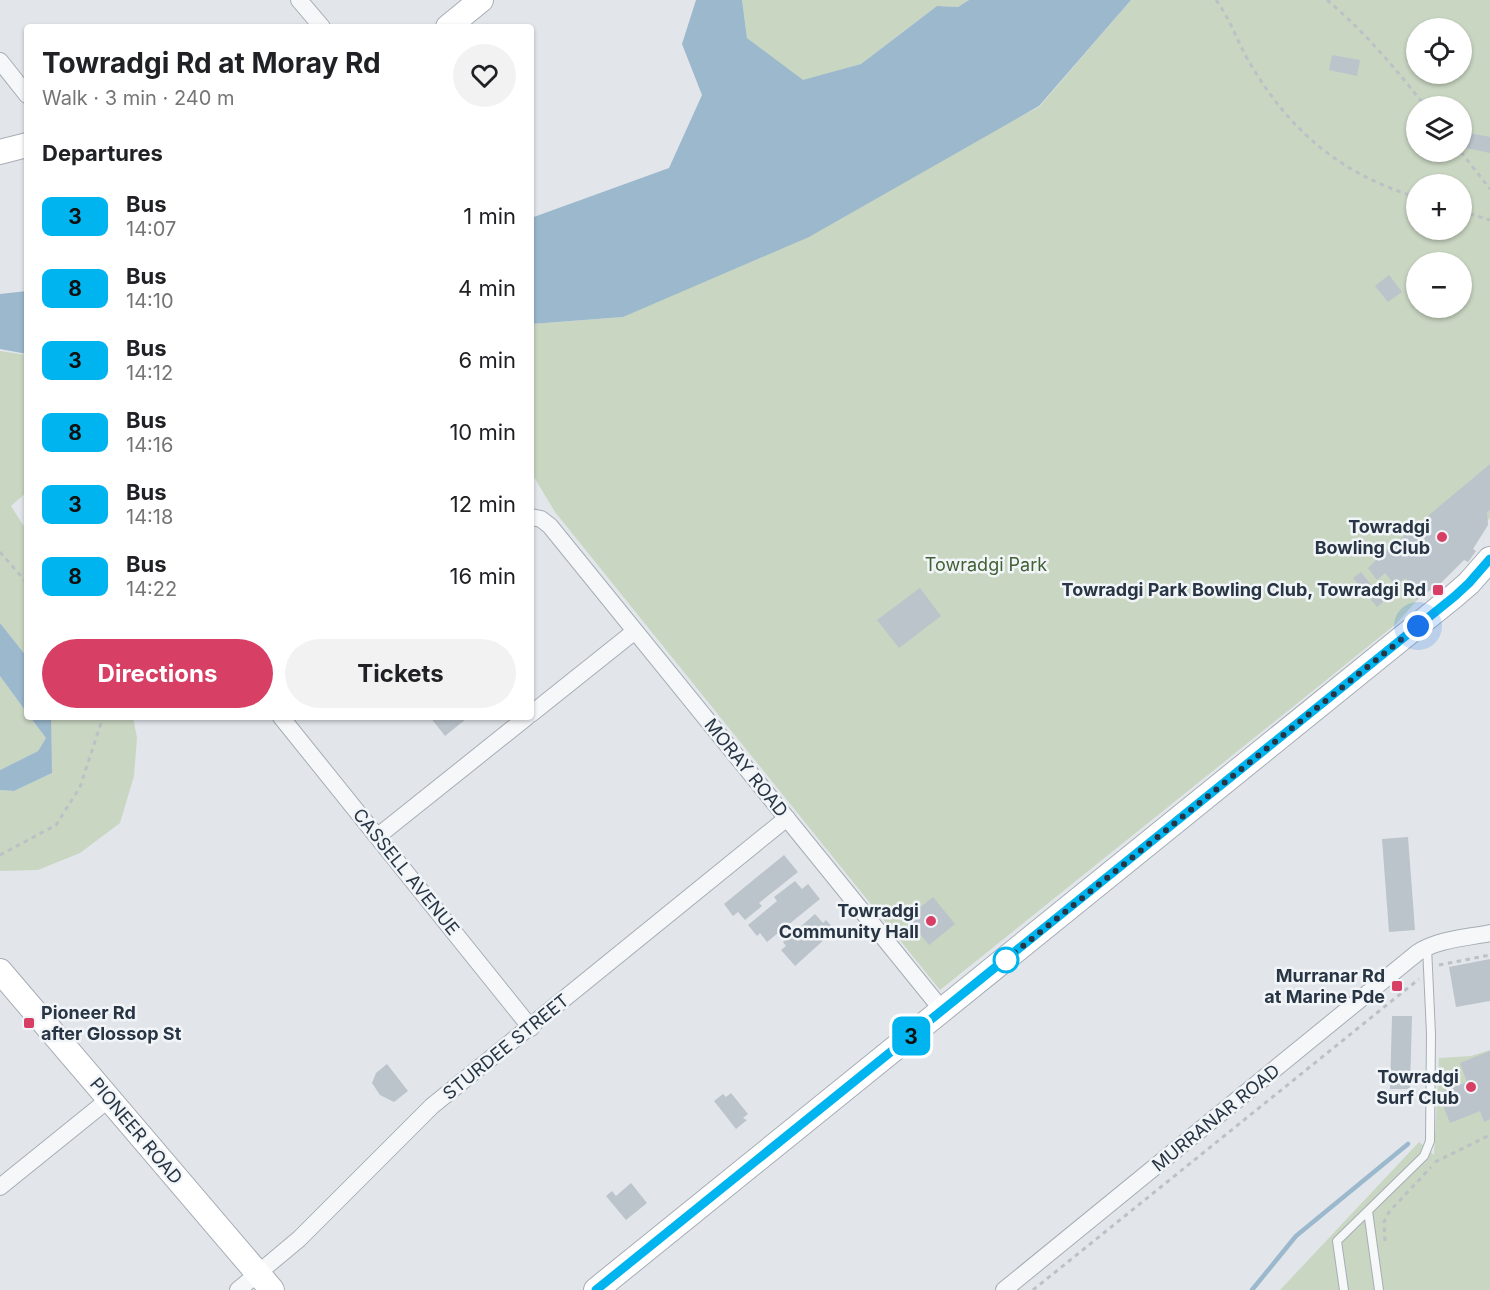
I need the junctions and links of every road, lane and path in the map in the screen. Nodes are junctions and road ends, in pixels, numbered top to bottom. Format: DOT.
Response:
graph roads {
  1 [pos="299,0"];
  2 [pos="480,0"];
  3 [pos="1216,0"];
  4 [pos="1327,0"];
  5 [pos="319,24"];
  6 [pos="452,24"];
  7 [pos="0,61"];
  8 [pos="24,91"];
  9 [pos="1417,96"];
  10 [pos="24,146"];
  11 [pos="0,152"];
  12 [pos="1469,162"];
  13 [pos="1490,189"];
  14 [pos="1406,194"];
  15 [pos="1472,214"];
  16 [pos="1490,220"];
  17 [pos="534,518"];
  18 [pos="0,552"];
  19 [pos="1490,559"];
  20 [pos="24,580"];
  21 [pos="635,631"];
  22 [pos="534,712"];
  23 [pos="102,720"];
  24 [pos="283,720"];
  25 [pos="523,720"];
  26 [pos="787,818"];
  27 [pos="378,836"];
  28 [pos="0,855"];
  29 [pos="1490,933"];
  30 [pos="1427,946"];
  31 [pos="1490,955"];
  32 [pos="0,971"];
  33 [pos="1428,972"];
  34 [pos="943,1011"];
  35 [pos="531,1028"];
  36 [pos="109,1099"];
  37 [pos="1490,1134"];
  38 [pos="0,1187"];
  39 [pos="1368,1211"];
  40 [pos="1386,1245"];
  41 [pos="265,1282"];
  42 [pos="238,1290"];
  43 [pos="596,1290"];
  44 [pos="1004,1290"];
  45 [pos="1033,1290"];
  46 [pos="1344,1290"];
  47 [pos="1380,1290"];
  1 -- 5 [label="street"];
  2 -- 6 [label="main road"];
  3 -- 14 [label="path"];
  4 -- 9 [label="path"];
  7 -- 8 [label="street"];
  10 -- 11 [label="main road"];
  12 -- 13 [label="path"];
  15 -- 16 [label="path"];
  17 -- 21 [label="street, MORAY ROAD"];
  18 -- 20 [label="path"];
  19 -- 34 [label="main road"];
  21 -- 22 [label="street"];
  21 -- 26 [label="street, MORAY ROAD"];
  23 -- 28 [label="path"];
  24 -- 27 [label="street, CASSELL AVENUE"];
  25 -- 27 [label="street"];
  26 -- 34 [label="street, MORAY ROAD"];
  26 -- 35 [label="street, STURDEE STREET"];
  27 -- 35 [label="street, CASSELL AVENUE"];
  29 -- 30 [label="street"];
  30 -- 33 [label="lane"];
  30 -- 44 [label="street, MURRANAR ROAD"];
  31 -- 33 [label="path"];
  32 -- 36 [label="main road, PIONEER ROAD"];
  33 -- 39 [label="lane"];
  33 -- 45 [label="path"];
  34 -- 43 [label="main road"];
  35 -- 41 [label="street, STURDEE STREET"];
  36 -- 38 [label="street"];
  36 -- 41 [label="main road, PIONEER ROAD"];
  37 -- 40 [label="path"];
  39 -- 46 [label="lane"];
  39 -- 47 [label="lane"];
  41 -- 42 [label="street, STURDEE STREET"];
}
